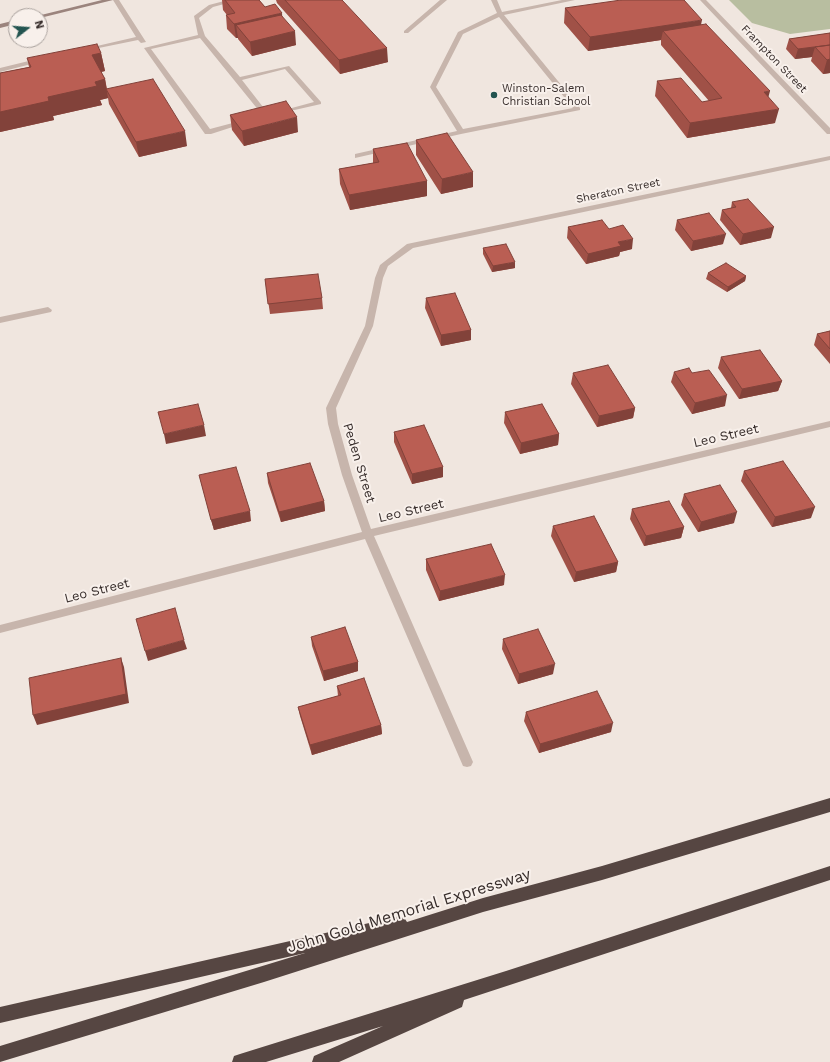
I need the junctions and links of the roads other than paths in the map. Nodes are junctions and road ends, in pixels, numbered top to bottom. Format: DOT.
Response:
graph roads {
  1 [pos="110,0"];
  2 [pos="116,0"];
  3 [pos="236,0"];
  4 [pos="444,0"];
  5 [pos="494,0"];
  6 [pos="572,0"];
  7 [pos="703,0"];
  8 [pos="48,14"];
  9 [pos="500,14"];
  10 [pos="406,32"];
  11 [pos="202,36"];
  12 [pos="139,38"];
  13 [pos="147,48"];
  14 [pos="80,51"];
  15 [pos="50,58"];
  16 [pos="0,70"];
  17 [pos="238,78"];
  18 [pos="259,118"];
  19 [pos="461,132"];
  20 [pos="830,132"];
  21 [pos="358,156"];
  22 [pos="830,158"];
  23 [pos="410,246"];
  24 [pos="48,310"];
  25 [pos="0,320"];
  26 [pos="830,424"];
  27 [pos="368,534"];
  28 [pos="0,629"];
  29 [pos="467,762"];
  30 [pos="830,805"];
  31 [pos="830,873"];
  32 [pos="483,905"];
  33 [pos="506,979"];
  34 [pos="0,1015"];
  35 [pos="0,1054"];
  36 [pos="240,1062"];
  37 [pos="320,1062"];
  1 -- 8 [label="main road"];
  2 -- 12 [label="street"];
  3 -- 11 [label="street"];
  4 -- 10 [label="street"];
  5 -- 9 [label="street"];
  6 -- 9 [label="street"];
  7 -- 20 [label="street, Frampton Street"];
  9 -- 19 [label="street"];
  9 -- 19 [label="street"];
  11 -- 13 [label="street"];
  11 -- 17 [label="street"];
  12 -- 13 [label="street"];
  12 -- 14 [label="street"];
  13 -- 18 [label="street"];
  15 -- 16 [label="street"];
  17 -- 18 [label="street"];
  17 -- 18 [label="street"];
  19 -- 21 [label="street"];
  22 -- 23 [label="street, Sheraton Street"];
  23 -- 27 [label="street, Peden Street"];
  24 -- 25 [label="street"];
  26 -- 27 [label="street, Leo Street"];
  27 -- 28 [label="street, Leo Street"];
  27 -- 29 [label="street, Peden Street"];
  30 -- 32 [label="highway, John Gold Memorial Expressway"];
  31 -- 33 [label="highway"];
  32 -- 34 [label="highway"];
  32 -- 35 [label="highway, John Gold Memorial Expressway"];
  33 -- 36 [label="highway"];
  33 -- 37 [label="highway"];
}
